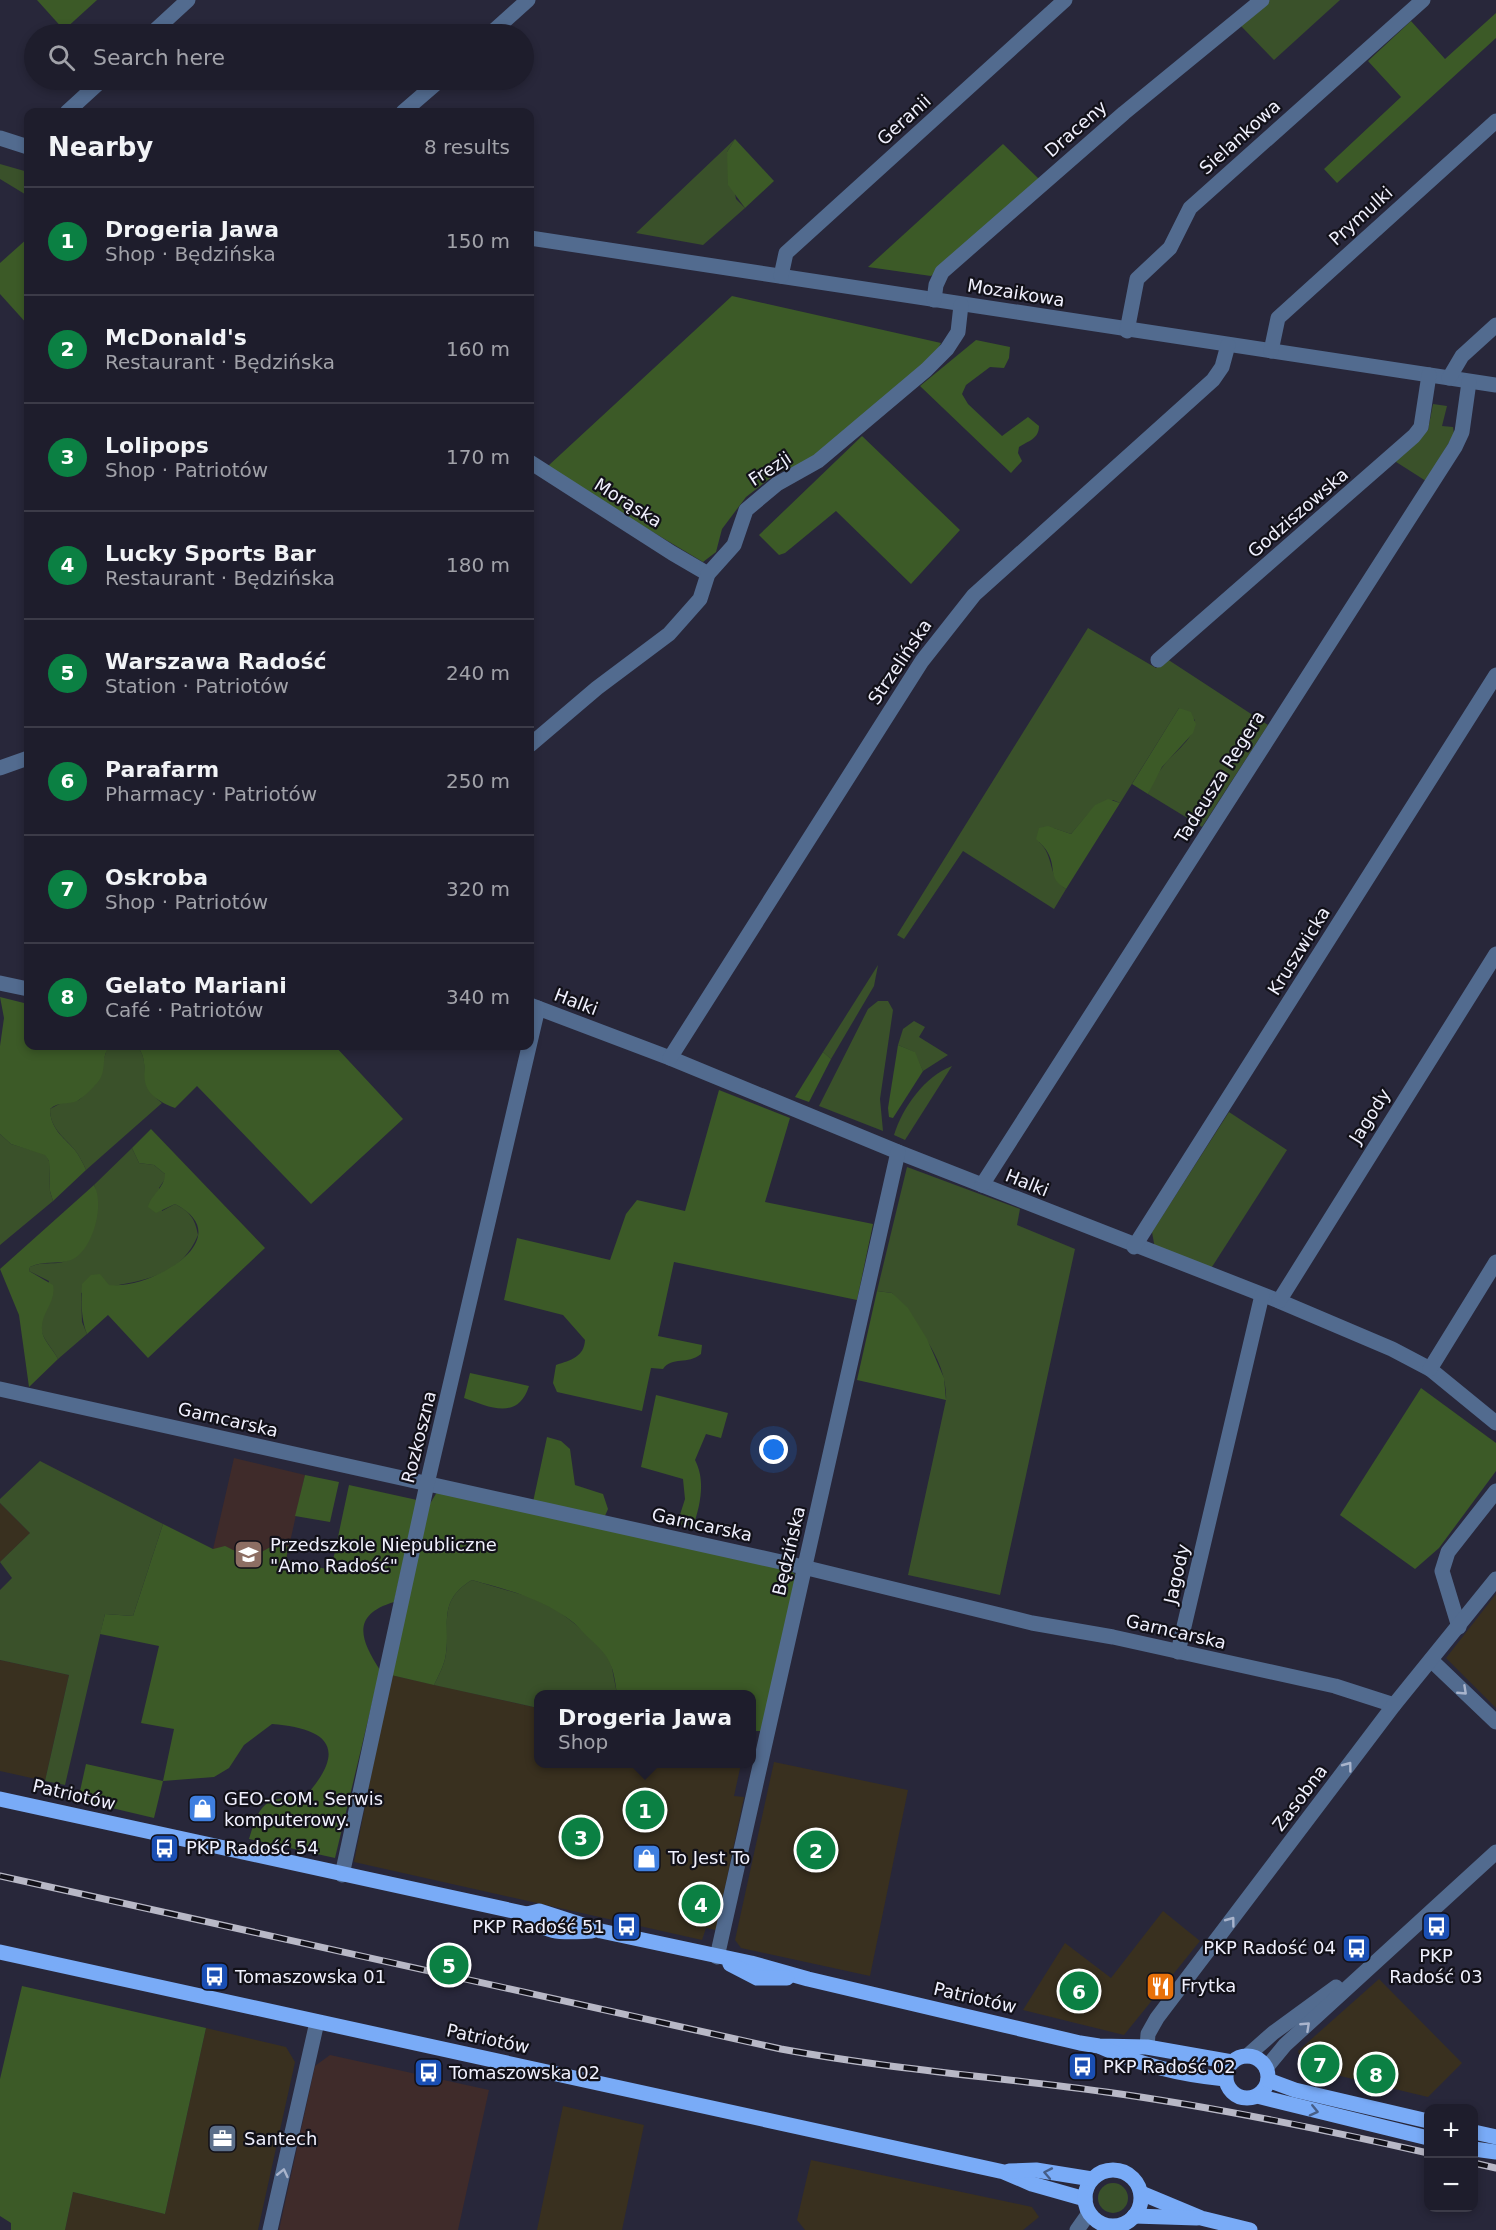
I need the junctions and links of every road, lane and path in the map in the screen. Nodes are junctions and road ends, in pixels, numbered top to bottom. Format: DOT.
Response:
graph roads {
  1 [pos="188,0"];
  2 [pos="528,0"];
  3 [pos="1065,0"];
  4 [pos="1262,0"];
  5 [pos="1423,0"];
  6 [pos="162,24"];
  7 [pos="501,24"];
  8 [pos="91,90"];
  9 [pos="429,90"];
  10 [pos="71,108"];
  11 [pos="408,108"];
  12 [pos="1496,121"];
  13 [pos="0,138"];
  14 [pos="24,146"];
  15 [pos="534,239"];
  16 [pos="781,276"];
  17 [pos="934,300"];
  18 [pos="961,305"];
  19 [pos="1496,325"];
  20 [pos="1127,331"];
  21 [pos="1228,345"];
  22 [pos="1271,351"];
  23 [pos="1429,375"];
  24 [pos="1449,378"];
  25 [pos="1469,382"];
  26 [pos="1496,385"];
  27 [pos="534,465"];
  28 [pos="708,574"];
  29 [pos="1158,660"];
  30 [pos="1496,675"];
  31 [pos="534,742"];
  32 [pos="24,759"];
  33 [pos="0,768"];
  34 [pos="1496,954"];
  35 [pos="0,983"];
  36 [pos="24,988"];
  37 [pos="534,1007"];
  38 [pos="524,1050"];
  39 [pos="670,1058"];
  40 [pos="898,1152"];
  41 [pos="982,1185"];
  42 [pos="1134,1247"];
  43 [pos="1496,1262"];
  44 [pos="1262,1295"];
  45 [pos="1279,1301"];
  46 [pos="1430,1369"];
  47 [pos="0,1389"];
  48 [pos="1496,1423"];
  49 [pos="427,1484"];
  50 [pos="1496,1491"];
  51 [pos="805,1568"];
  52 [pos="1496,1579"];
  53 [pos="1459,1627"];
  54 [pos="1178,1652"];
  55 [pos="1431,1660"];
  56 [pos="1394,1705"];
  57 [pos="1496,1722"];
  58 [pos="0,1798"];
  59 [pos="1496,1852"];
  60 [pos="342,1875"];
  61 [pos="1390,1948"];
  62 [pos="0,1952"];
  63 [pos="717,1958"];
  64 [pos="317,2022"];
  65 [pos="1099,2046"];
  66 [pos="1147,2047"];
  67 [pos="1247,2056"];
  68 [pos="1232,2062"];
  69 [pos="1267,2074"];
  70 [pos="1226,2079"];
  71 [pos="1257,2096"];
  72 [pos="1424,2120"];
  73 [pos="1478,2133"];
  74 [pos="1424,2137"];
  75 [pos="1496,2137"];
  76 [pos="1478,2150"];
  77 [pos="1496,2152"];
  78 [pos="1004,2172"];
  79 [pos="1092,2179"];
  80 [pos="1141,2193"];
  81 [pos="1087,2206"];
  82 [pos="1201,2218"];
  83 [pos="1124,2224"];
  84 [pos="270,2230"];
  85 [pos="1077,2230"];
  86 [pos="1250,2230"];
  1 -- 6 [label="street"];
  2 -- 7 [label="street"];
  3 -- 16 [label="street, Geranii"];
  4 -- 17 [label="street, Draceny"];
  5 -- 20 [label="street, Sielankowa"];
  8 -- 10 [label="street"];
  9 -- 11 [label="street"];
  12 -- 22 [label="street, Prymulki"];
  13 -- 14 [label="street"];
  15 -- 16 [label="street, Mozaikowa"];
  16 -- 17 [label="street, Mozaikowa"];
  17 -- 18 [label="street, Mozaikowa"];
  18 -- 20 [label="street, Mozaikowa"];
  18 -- 28 [label="street, Frezji"];
  19 -- 24 [label="street"];
  20 -- 21 [label="street, Mozaikowa"];
  21 -- 22 [label="street, Mozaikowa"];
  21 -- 39 [label="street, Strzelińska"];
  22 -- 23 [label="street, Mozaikowa"];
  23 -- 24 [label="street, Mozaikowa"];
  23 -- 29 [label="street, Godziszowska"];
  24 -- 25 [label="street, Mozaikowa"];
  25 -- 26 [label="street, Mozaikowa"];
  25 -- 41 [label="street, Tadeusza Regera"];
  27 -- 28 [label="street, Morąska"];
  28 -- 31 [label="street, Frezji"];
  30 -- 42 [label="street, Kruszwicka"];
  32 -- 33 [label="street"];
  34 -- 45 [label="street, Jagody"];
  35 -- 36 [label="street"];
  37 -- 39 [label="street, Halki"];
  38 -- 49 [label="street, Rozkoszna"];
  39 -- 40 [label="street, Halki"];
  40 -- 41 [label="street, Halki"];
  40 -- 51 [label="street, Będzińska"];
  41 -- 42 [label="street, Halki"];
  42 -- 44 [label="street, Halki"];
  43 -- 46 [label="street"];
  44 -- 45 [label="street, Halki"];
  44 -- 54 [label="street, Jagody"];
  45 -- 46 [label="street, Halki"];
  46 -- 48 [label="street, Halki"];
  47 -- 49 [label="street, Garncarska"];
  49 -- 51 [label="street, Garncarska"];
  49 -- 60 [label="street, Rozkoszna"];
  50 -- 53 [label="street"];
  51 -- 54 [label="street, Garncarska"];
  51 -- 63 [label="street, Będzińska"];
  52 -- 53 [label="street, Zasobna"];
  53 -- 55 [label="street, Zasobna"];
  54 -- 56 [label="street, Garncarska"];
  55 -- 56 [label="street, Zasobna"];
  55 -- 57 [label="street, one-way"];
  66 -- 56 [label="street, Zasobna, one-way"];
  58 -- 60 [label="main road, Patriotów"];
  59 -- 61 [label="street"];
  60 -- 63 [label="main road, Patriotów"];
  61 -- 67 [label="street"];
  69 -- 61 [label="street, one-way"];
  62 -- 64 [label="main road, Patriotów"];
  63 -- 65 [label="main road, Patriotów"];
  64 -- 78 [label="main road, Patriotów"];
  84 -- 64 [label="street, one-way"];
  65 -- 66 [label="main road, Patriotów"];
  65 -- 70 [label="main road, Patriotów"];
  66 -- 68 [label="main road, Patriotów"];
  67 -- 68 [label="main road"];
  67 -- 69 [label="main road"];
  68 -- 70 [label="main road"];
  69 -- 71 [label="main road"];
  69 -- 72 [label="main road"];
  70 -- 71 [label="main road"];
  71 -- 74 [label="main road, one-way"];
  73 -- 75 [label="main road"];
  76 -- 77 [label="main road"];
  79 -- 78 [label="main road, Patriotów, one-way"];
  78 -- 81 [label="main road, Patriotów"];
  79 -- 80 [label="main road"];
  79 -- 81 [label="main road"];
  80 -- 82 [label="main road"];
  80 -- 83 [label="main road"];
  81 -- 83 [label="main road"];
  81 -- 85 [label="street"];
  82 -- 83 [label="main road"];
  82 -- 86 [label="main road"];
}
